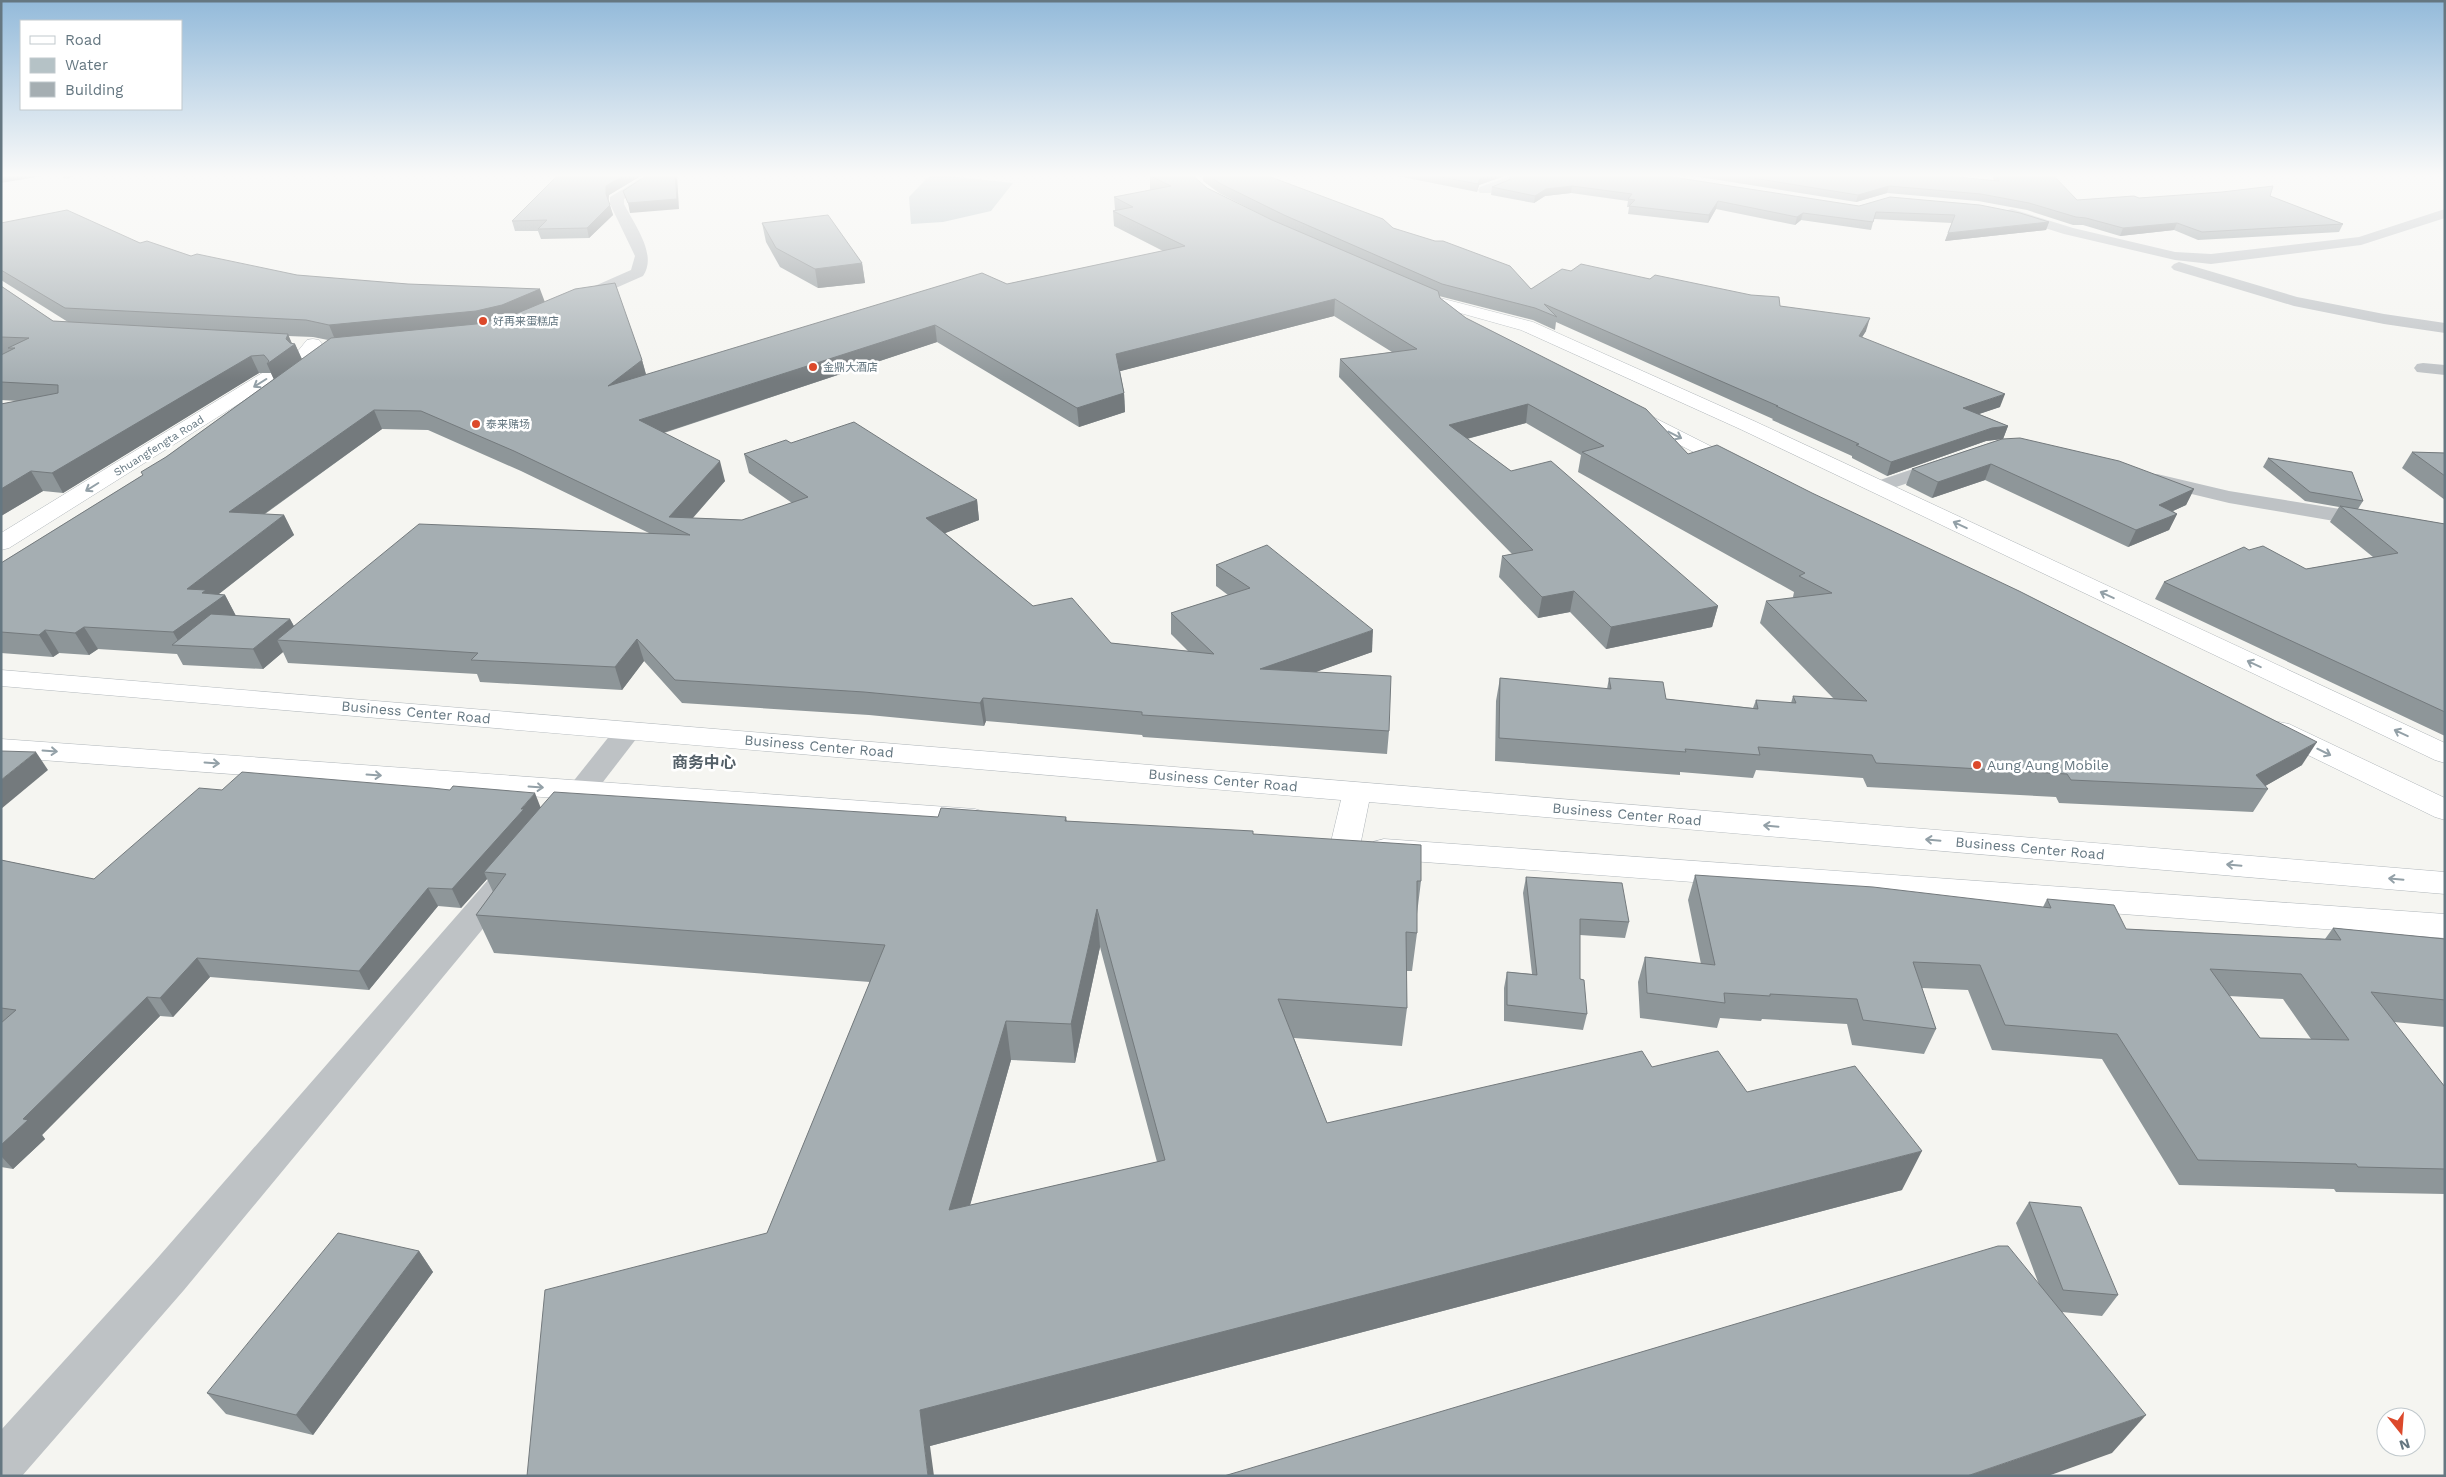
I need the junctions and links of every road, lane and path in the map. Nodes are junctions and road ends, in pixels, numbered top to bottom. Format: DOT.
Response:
graph roads {
  1 [pos="636,243"];
  2 [pos="2109,243"];
  3 [pos="2117,243"];
  4 [pos="2344,243"];
  5 [pos="1399,285"];
  6 [pos="1434,301"];
  7 [pos="565,305"];
  8 [pos="2445,328"];
  9 [pos="1480,335"];
  10 [pos="2423,368"];
  11 [pos="2445,370"];
  12 [pos="1612,402"];
  13 [pos="248,413"];
  14 [pos="1968,456"];
  15 [pos="1753,475"];
  16 [pos="2133,475"];
  17 [pos="1878,487"];
  18 [pos="2445,533"];
  19 [pos="1,543"];
  20 [pos="1,678"];
  21 [pos="2256,719"];
  22 [pos="629,730"];
  23 [pos="3,750"];
  24 [pos="2445,754"];
  25 [pos="582,791"];
  26 [pos="1356,791"];
  27 [pos="2445,810"];
  28 [pos="999,821"];
  29 [pos="543,836"];
  30 [pos="1315,844"];
  31 [pos="1345,846"];
  32 [pos="518,867"];
  33 [pos="2445,883"];
  34 [pos="2445,926"];
  35 [pos="1,1465"];
  1 -- 7 [label="street"];
  2 -- 8 [label="street"];
  3 -- 4 [label="street"];
  5 -- 6 [label="main road"];
  6 -- 9 [label="main road"];
  6 -- 17 [label="main road"];
  10 -- 11 [label="street"];
  12 -- 15 [label="main road, one-way"];
  13 -- 19 [label="main road, Shuangfengta Road, one-way"];
  14 -- 17 [label="street"];
  16 -- 18 [label="street"];
  24 -- 17 [label="main road, one-way"];
  20 -- 22 [label="main road, Business Center Road"];
  21 -- 27 [label="main road, one-way"];
  22 -- 25 [label="street"];
  22 -- 26 [label="main road, Business Center Road"];
  23 -- 25 [label="main road, one-way"];
  25 -- 28 [label="main road"];
  25 -- 29 [label="street"];
  26 -- 31 [label="main road"];
  33 -- 26 [label="main road, Business Center Road, one-way"];
  30 -- 31 [label="main road"];
  31 -- 34 [label="main road"];
  32 -- 35 [label="street"];
}
